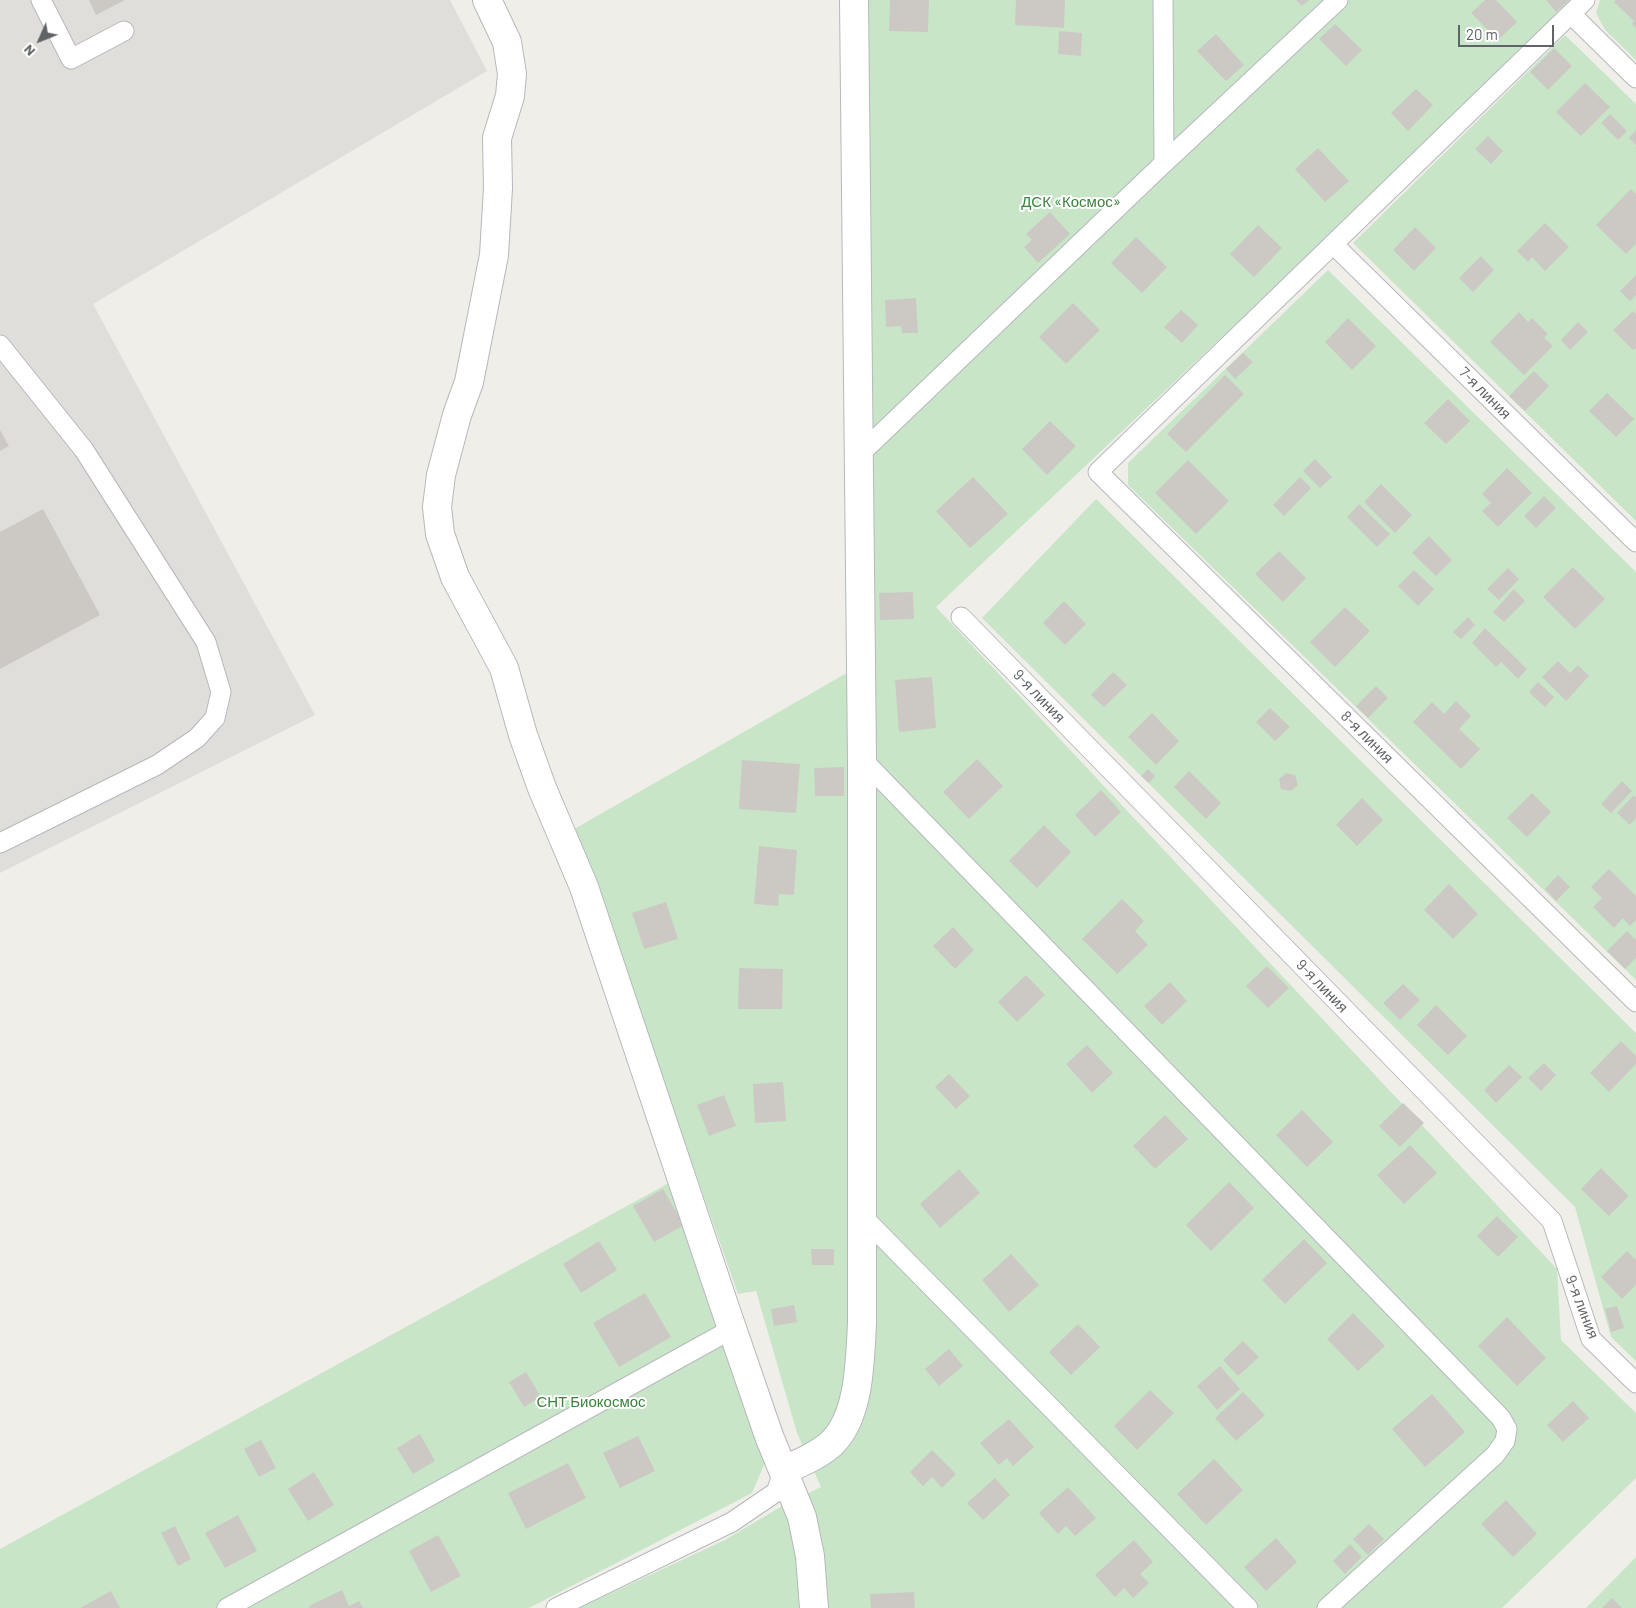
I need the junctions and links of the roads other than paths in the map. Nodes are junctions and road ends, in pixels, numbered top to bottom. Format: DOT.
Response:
graph roads {
  1 [pos="41,0"];
  2 [pos="487,0"];
  3 [pos="854,0"];
  4 [pos="1163,0"];
  5 [pos="1338,0"];
  6 [pos="1585,0"];
  7 [pos="1571,14"];
  8 [pos="124,31"];
  9 [pos="1636,78"];
  10 [pos="1164,163"];
  11 [pos="1333,244"];
  12 [pos="0,345"];
  13 [pos="859,455"];
  14 [pos="1636,542"];
  15 [pos="962,617"];
  16 [pos="862,759"];
  17 [pos="0,842"];
  18 [pos="1636,1002"];
  19 [pos="864,1218"];
  20 [pos="732,1328"];
  21 [pos="1636,1382"];
  22 [pos="784,1470"];
  23 [pos="227,1608"];
  24 [pos="556,1608"];
  25 [pos="814,1608"];
  26 [pos="1248,1608"];
  27 [pos="1327,1608"];
  1 -- 8 [label="lane"];
  2 -- 20 [label="street"];
  3 -- 13 [label="street"];
  4 -- 10 [label="lane"];
  5 -- 10 [label="lane"];
  6 -- 7 [label="lane"];
  7 -- 9 [label="lane"];
  7 -- 11 [label="lane"];
  10 -- 13 [label="lane"];
  11 -- 14 [label="lane, 7-я линия"];
  11 -- 18 [label="lane, 8-я линия"];
  12 -- 17 [label="lane"];
  13 -- 16 [label="street"];
  15 -- 21 [label="lane, 9-я линия"];
  16 -- 19 [label="street"];
  16 -- 27 [label="lane"];
  19 -- 22 [label="street"];
  19 -- 26 [label="lane"];
  20 -- 22 [label="street"];
  20 -- 23 [label="lane"];
  22 -- 24 [label="lane"];
  22 -- 25 [label="street"];
}
